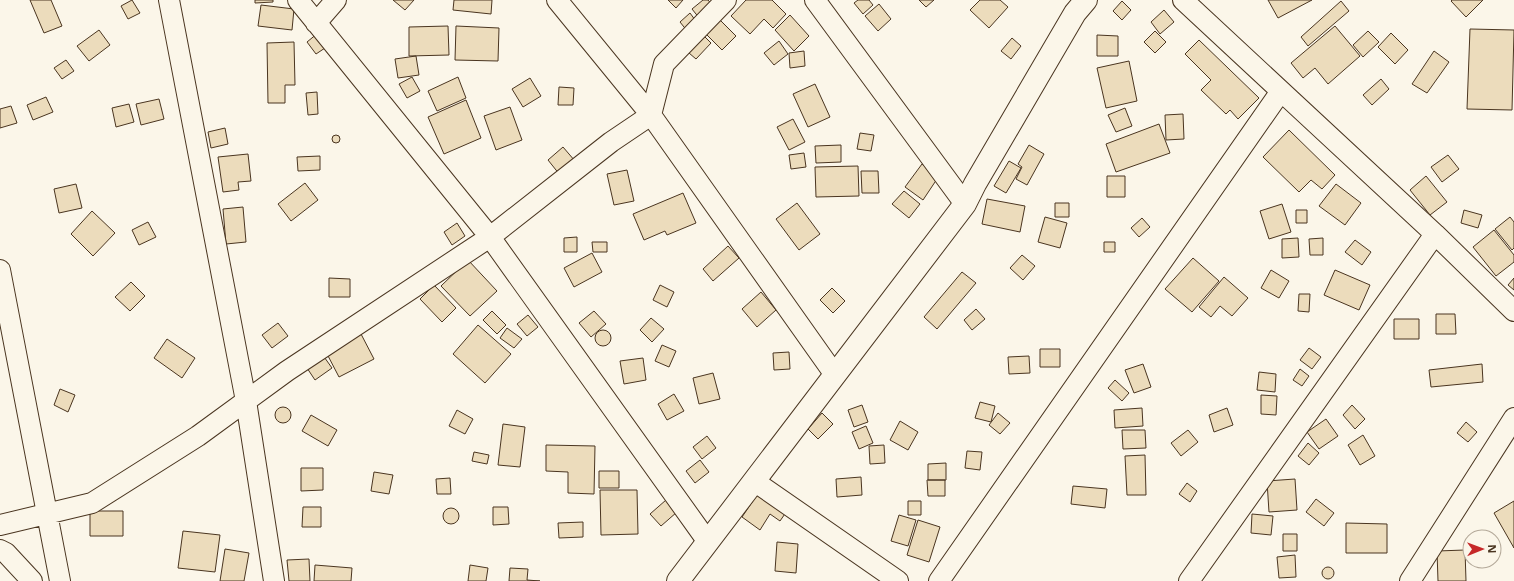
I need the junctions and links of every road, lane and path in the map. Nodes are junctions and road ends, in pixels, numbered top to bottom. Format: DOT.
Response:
graph roads {
  1 [pos="169,0"];
  2 [pos="298,0"];
  3 [pos="336,0"];
  4 [pos="557,0"];
  5 [pos="726,0"];
  6 [pos="815,0"];
  7 [pos="1086,0"];
  8 [pos="1183,0"];
  9 [pos="316,23"];
  10 [pos="1281,91"];
  11 [pos="651,115"];
  12 [pos="965,204"];
  13 [pos="1435,234"];
  14 [pos="490,237"];
  15 [pos="0,270"];
  16 [pos="1514,311"];
  17 [pos="835,375"];
  18 [pos="246,401"];
  19 [pos="1514,418"];
  20 [pos="754,481"];
  21 [pos="46,514"];
  22 [pos="0,525"];
  23 [pos="708,542"];
  24 [pos="0,550"];
  25 [pos="32,581"];
  26 [pos="60,581"];
  27 [pos="274,581"];
  28 [pos="678,581"];
  29 [pos="898,581"];
  30 [pos="940,581"];
  31 [pos="1189,581"];
  32 [pos="1410,581"];
  1 -- 18 [label="street"];
  2 -- 9 [label="street"];
  3 -- 9 [label="street"];
  4 -- 11 [label="street"];
  5 -- 11 [label="street"];
  6 -- 12 [label="street"];
  7 -- 12 [label="street"];
  8 -- 10 [label="street"];
  9 -- 14 [label="street"];
  10 -- 13 [label="street"];
  10 -- 30 [label="street"];
  11 -- 14 [label="street"];
  11 -- 17 [label="street"];
  12 -- 17 [label="street"];
  13 -- 16 [label="street"];
  13 -- 31 [label="street"];
  14 -- 18 [label="street"];
  14 -- 23 [label="street"];
  15 -- 21 [label="street"];
  17 -- 20 [label="street"];
  18 -- 21 [label="street"];
  18 -- 27 [label="street"];
  19 -- 32 [label="street"];
  20 -- 23 [label="street"];
  20 -- 29 [label="street"];
  21 -- 22 [label="street"];
  21 -- 26 [label="street"];
  23 -- 28 [label="street"];
  24 -- 25 [label="street"];
}
